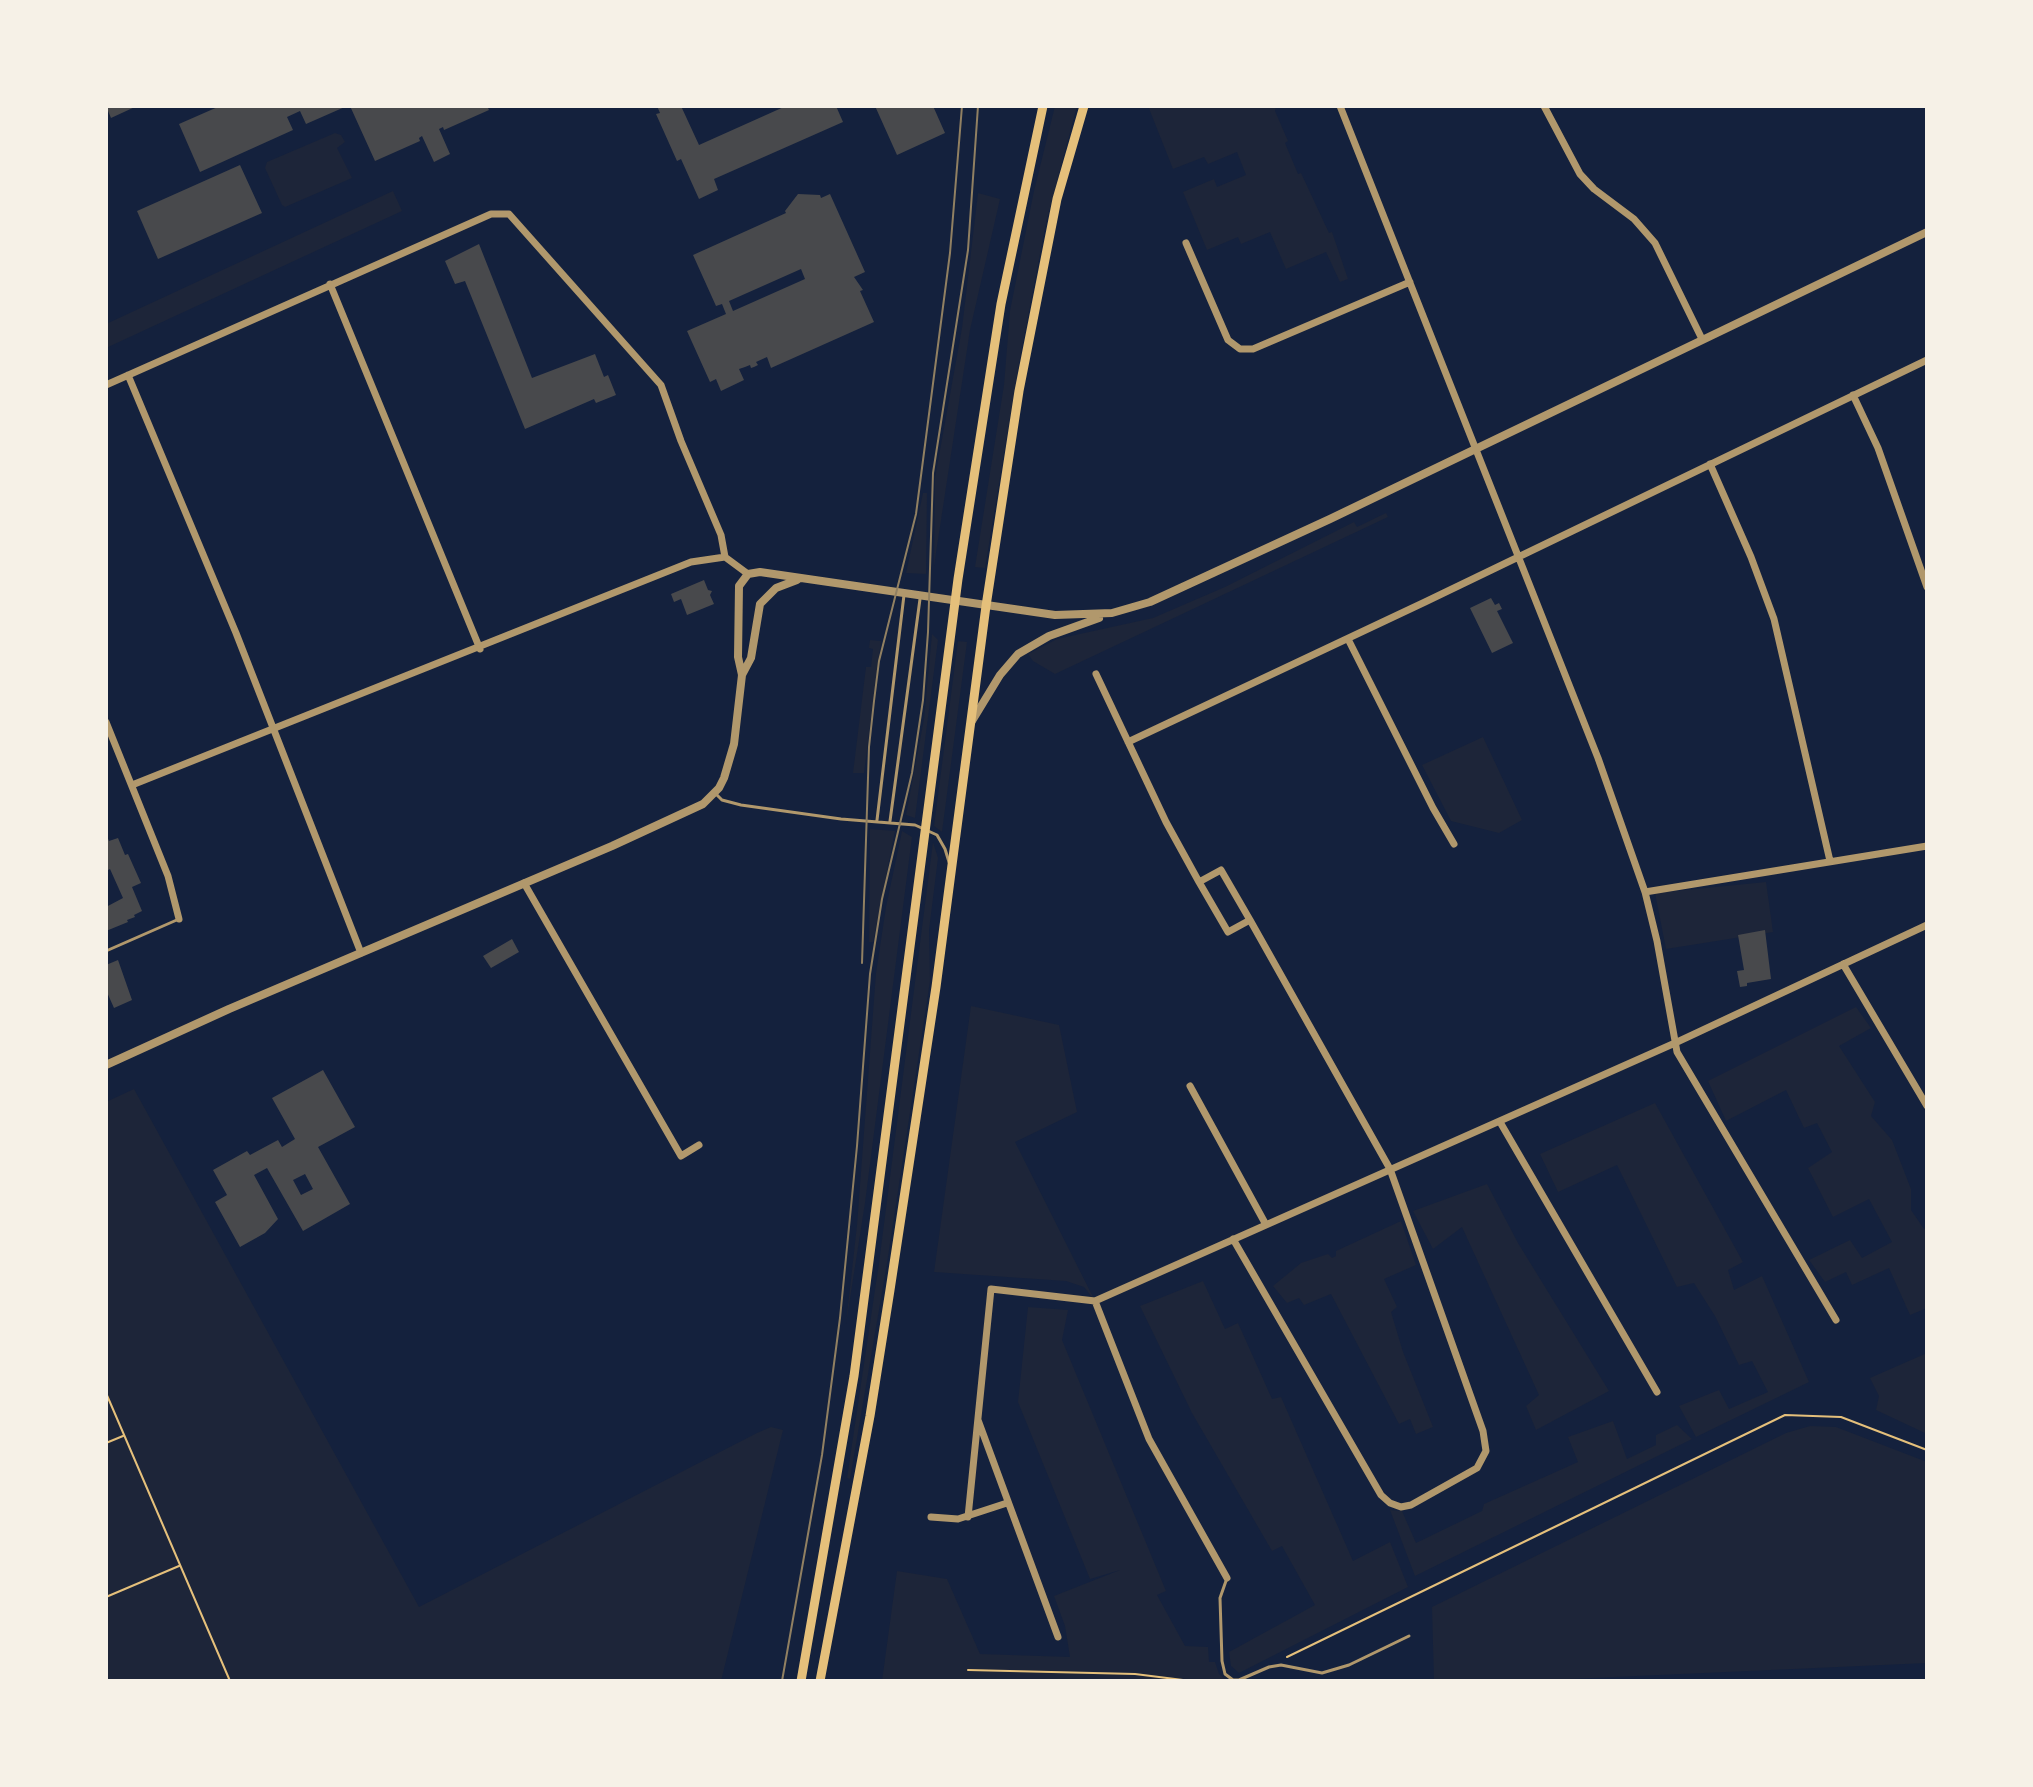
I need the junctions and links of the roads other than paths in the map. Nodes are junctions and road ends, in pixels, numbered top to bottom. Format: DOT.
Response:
graph roads {
  1 [pos="1043,106"];
  2 [pos="1084,106"];
  3 [pos="1340,106"];
  4 [pos="1544,106"];
  5 [pos="1927,232"];
  6 [pos="1186,243"];
  7 [pos="1410,282"];
  8 [pos="330,284"];
  9 [pos="1702,339"];
  10 [pos="1927,360"];
  11 [pos="128,375"];
  12 [pos="106,385"];
  13 [pos="1853,395"];
  14 [pos="1475,449"];
  15 [pos="1710,464"];
  16 [pos="1519,556"];
  17 [pos="725,557"];
  18 [pos="748,574"];
  19 [pos="801,579"];
  20 [pos="1927,587"];
  21 [pos="904,595"];
  22 [pos="920,597"];
  23 [pos="955,602"];
  24 [pos="986,606"];
  25 [pos="1112,613"];
  26 [pos="1348,639"];
  27 [pos="480,649"];
  28 [pos="1096,674"];
  29 [pos="742,675"];
  30 [pos="106,722"];
  31 [pos="970,725"];
  32 [pos="272,730"];
  33 [pos="1128,742"];
  34 [pos="132,785"];
  35 [pos="715,794"];
  36 [pos="877,820"];
  37 [pos="890,821"];
  38 [pos="925,828"];
  39 [pos="1454,844"];
  40 [pos="1927,846"];
  41 [pos="1830,861"];
  42 [pos="951,870"];
  43 [pos="1199,882"];
  44 [pos="524,883"];
  45 [pos="1645,892"];
  46 [pos="179,919"];
  47 [pos="1250,920"];
  48 [pos="1927,925"];
  49 [pos="106,951"];
  50 [pos="361,953"];
  51 [pos="1843,964"];
  52 [pos="1675,1043"];
  53 [pos="106,1065"];
  54 [pos="1190,1086"];
  55 [pos="1927,1106"];
  56 [pos="1500,1122"];
  57 [pos="699,1145"];
  58 [pos="1390,1169"];
  59 [pos="1265,1223"];
  60 [pos="1233,1239"];
  61 [pos="1095,1301"];
  62 [pos="1836,1320"];
  63 [pos="1657,1392"];
  64 [pos="978,1418"];
  65 [pos="1007,1503"];
  66 [pos="931,1517"];
  67 [pos="968,1517"];
  68 [pos="1227,1578"];
  69 [pos="1409,1636"];
  70 [pos="1058,1637"];
  71 [pos="801,1681"];
  72 [pos="820,1681"];
  1 -- 23 [label="main road"];
  2 -- 24 [label="main road"];
  3 -- 7 [label="street"];
  4 -- 9 [label="street"];
  5 -- 9 [label="street"];
  6 -- 7 [label="street"];
  7 -- 14 [label="street"];
  8 -- 11 [label="street"];
  8 -- 17 [label="street"];
  8 -- 27 [label="street"];
  9 -- 14 [label="street"];
  10 -- 13 [label="street"];
  11 -- 12 [label="street"];
  11 -- 32 [label="street"];
  13 -- 15 [label="street"];
  13 -- 20 [label="street"];
  14 -- 16 [label="street"];
  14 -- 25 [label="street"];
  15 -- 16 [label="street"];
  15 -- 41 [label="street"];
  16 -- 26 [label="street"];
  16 -- 45 [label="street"];
  17 -- 18 [label="street"];
  17 -- 27 [label="street"];
  18 -- 19 [label="street"];
  18 -- 29 [label="street"];
  19 -- 21 [label="street"];
  19 -- 29 [label="street"];
  21 -- 22 [label="street"];
  21 -- 36 [label="lane"];
  22 -- 23 [label="street"];
  22 -- 37 [label="lane"];
  23 -- 24 [label="street"];
  23 -- 38 [label="main road"];
  24 -- 25 [label="street"];
  24 -- 31 [label="main road"];
  25 -- 31 [label="street"];
  26 -- 33 [label="street"];
  26 -- 39 [label="street"];
  27 -- 32 [label="street"];
  28 -- 33 [label="street"];
  29 -- 35 [label="street"];
  30 -- 34 [label="street"];
  31 -- 42 [label="main road"];
  32 -- 34 [label="street"];
  32 -- 50 [label="street"];
  33 -- 43 [label="street"];
  34 -- 46 [label="street"];
  35 -- 36 [label="lane"];
  35 -- 44 [label="street"];
  36 -- 37 [label="lane"];
  37 -- 38 [label="lane"];
  38 -- 42 [label="lane"];
  38 -- 71 [label="main road"];
  40 -- 41 [label="street"];
  41 -- 45 [label="street"];
  42 -- 72 [label="main road"];
  43 -- 47 [label="street"];
  43 -- 47 [label="street"];
  44 -- 50 [label="street"];
  44 -- 57 [label="street"];
  45 -- 52 [label="street"];
  46 -- 49 [label="lane"];
  47 -- 58 [label="street"];
  48 -- 51 [label="street"];
  50 -- 53 [label="street"];
  51 -- 52 [label="street"];
  51 -- 55 [label="street"];
  52 -- 56 [label="street"];
  52 -- 62 [label="street"];
  54 -- 59 [label="street"];
  56 -- 58 [label="street"];
  56 -- 63 [label="street"];
  58 -- 59 [label="street"];
  58 -- 60 [label="street"];
  59 -- 60 [label="street"];
  60 -- 61 [label="street"];
  61 -- 64 [label="street"];
  61 -- 68 [label="street"];
  64 -- 65 [label="street"];
  64 -- 67 [label="street"];
  65 -- 67 [label="street"];
  65 -- 70 [label="street"];
  66 -- 67 [label="street"];
  68 -- 69 [label="lane"];
}
